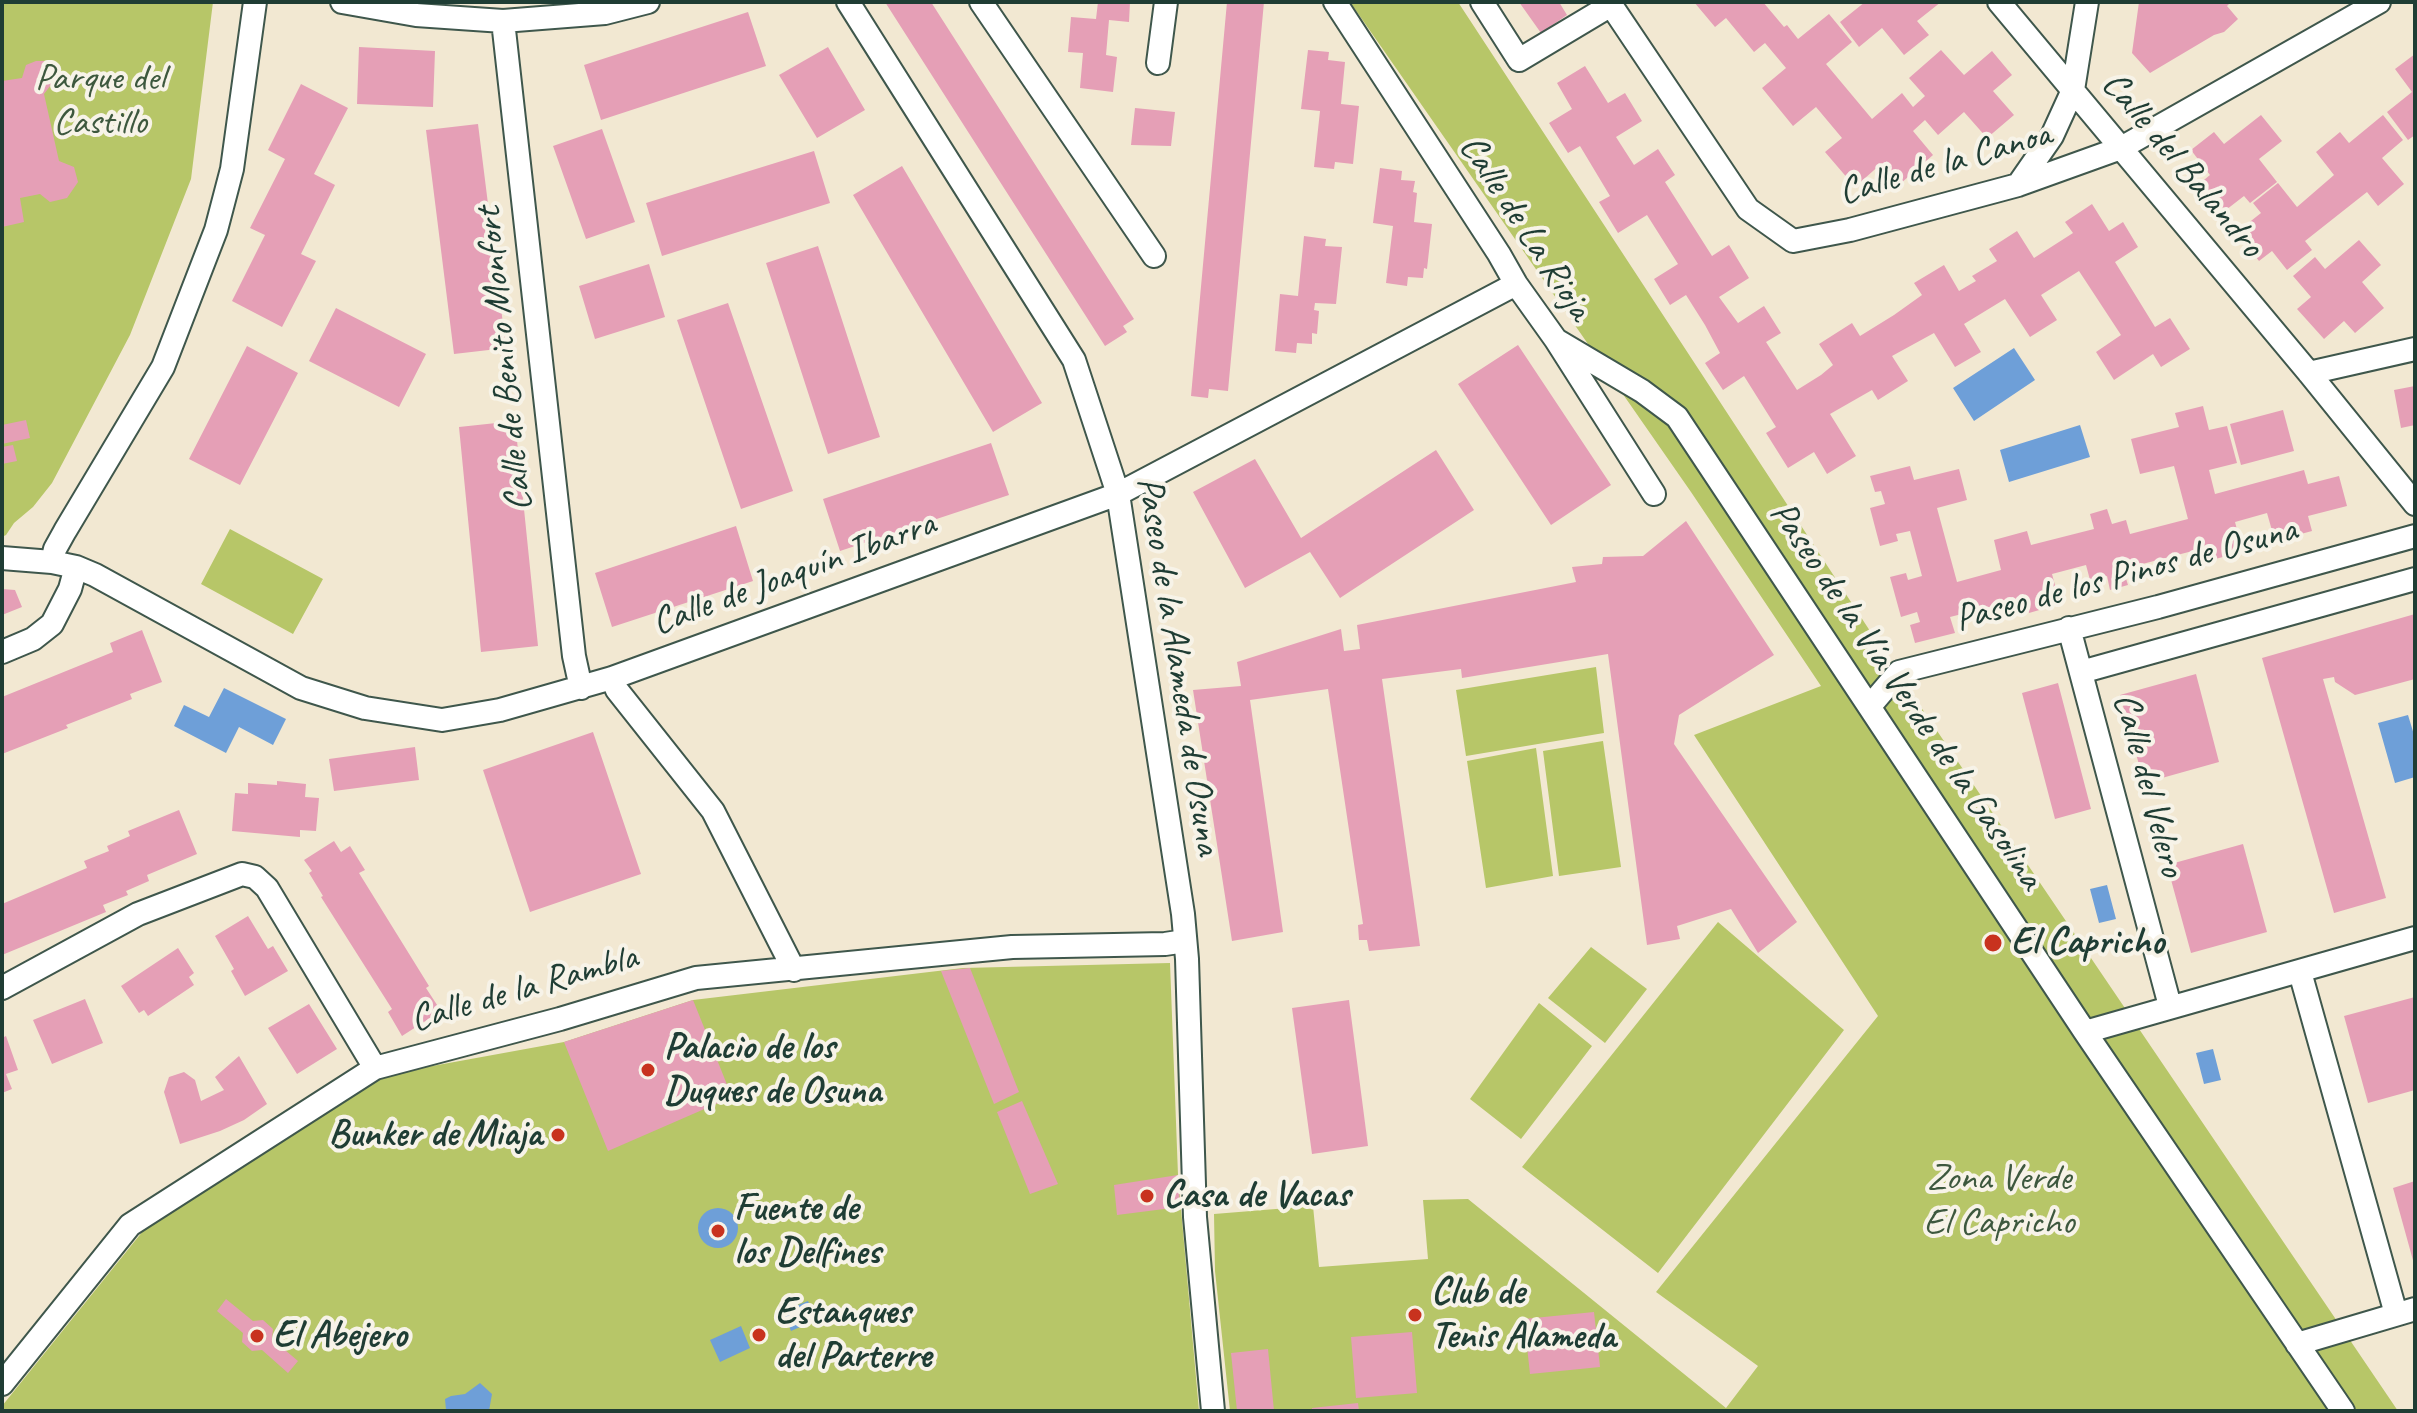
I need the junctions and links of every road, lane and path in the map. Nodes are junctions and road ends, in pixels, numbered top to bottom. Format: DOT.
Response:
graph roads {
  1 [pos="255,2"];
  2 [pos="342,2"];
  3 [pos="648,2"];
  4 [pos="848,2"];
  5 [pos="981,2"];
  6 [pos="1166,2"];
  7 [pos="1335,2"];
  8 [pos="1482,2"];
  9 [pos="1999,2"];
  10 [pos="2087,2"];
  11 [pos="2379,2"];
  12 [pos="1610,3"];
  13 [pos="503,21"];
  14 [pos="1158,63"];
  15 [pos="2073,90"];
  16 [pos="2121,148"];
  17 [pos="2018,185"];
  18 [pos="1154,256"];
  19 [pos="1516,284"];
  20 [pos="1556,340"];
  21 [pos="2415,349"];
  22 [pos="2309,373"];
  23 [pos="1118,494"];
  24 [pos="1654,494"];
  25 [pos="2415,504"];
  26 [pos="2415,536"];
  27 [pos="2,558"];
  28 [pos="52,562"];
  29 [pos="76,567"];
  30 [pos="2415,579"];
  31 [pos="2069,628"];
  32 [pos="2,652"];
  33 [pos="2081,672"];
  34 [pos="612,678"];
  35 [pos="581,688"];
  36 [pos="1870,706"];
  37 [pos="2415,938"];
  38 [pos="1185,941"];
  39 [pos="794,970"];
  40 [pos="2300,972"];
  41 [pos="2,988"];
  42 [pos="2170,1006"];
  43 [pos="2085,1032"];
  44 [pos="375,1068"];
  45 [pos="2405,1312"];
  46 [pos="2297,1344"];
  47 [pos="2,1384"];
  48 [pos="1213,1411"];
  49 [pos="2343,1411"];
  1 -- 28 [label="street"];
  2 -- 13 [label="street"];
  3 -- 13 [label="street"];
  4 -- 23 [label="street, Paseo de la Alameda de Osuna"];
  5 -- 18 [label="street"];
  6 -- 14 [label="street"];
  7 -- 19 [label="street, Calle de La Rioja"];
  8 -- 12 [label="street, Calle de la Canoa"];
  9 -- 15 [label="street, Calle del Balandro"];
  10 -- 15 [label="street"];
  11 -- 16 [label="street, Calle de la Canoa"];
  12 -- 17 [label="street, Calle de la Canoa"];
  13 -- 35 [label="street, Calle de Benito Monfort"];
  15 -- 16 [label="street, Calle del Balandro"];
  15 -- 17 [label="street"];
  16 -- 17 [label="street, Calle de la Canoa"];
  16 -- 22 [label="street, Calle del Balandro"];
  19 -- 20 [label="street, Calle de La Rioja"];
  19 -- 23 [label="street, Calle de Joaquín Ibarra"];
  20 -- 24 [label="street, Calle de La Rioja"];
  20 -- 36 [label="street, Paseo de la Vía Verde de la Gasolina"];
  21 -- 22 [label="street"];
  22 -- 25 [label="street, Calle del Balandro"];
  23 -- 34 [label="street, Calle de Joaquín Ibarra"];
  23 -- 38 [label="street, Paseo de la Alameda de Osuna"];
  26 -- 31 [label="street, Paseo de los Pinos de Osuna"];
  27 -- 28 [label="street, Calle de Joaquín Ibarra"];
  28 -- 29 [label="street, Calle de Joaquín Ibarra"];
  29 -- 32 [label="street"];
  29 -- 35 [label="street, Calle de Joaquín Ibarra"];
  30 -- 33 [label="street, Paseo de los Pinos de Osuna"];
  31 -- 33 [label="street, Calle del Velero"];
  31 -- 36 [label="street, Paseo de los Pinos de Osuna"];
  33 -- 42 [label="street, Calle del Velero"];
  34 -- 35 [label="street, Calle de Joaquín Ibarra"];
  34 -- 39 [label="street"];
  36 -- 43 [label="street, Paseo de la Vía Verde de la Gasolina"];
  37 -- 40 [label="street"];
  38 -- 39 [label="street, Calle de la Rambla"];
  38 -- 48 [label="street, Paseo de la Alameda de Osuna"];
  39 -- 44 [label="street, Calle de la Rambla"];
  40 -- 42 [label="street"];
  40 -- 45 [label="street"];
  41 -- 44 [label="street"];
  42 -- 43 [label="street"];
  43 -- 46 [label="street, Paseo de la Vía Verde de la Gasolina"];
  44 -- 47 [label="street, Calle de la Rambla"];
  45 -- 46 [label="street"];
  46 -- 49 [label="street, Paseo de la Vía Verde de la Gasolina"];
}
